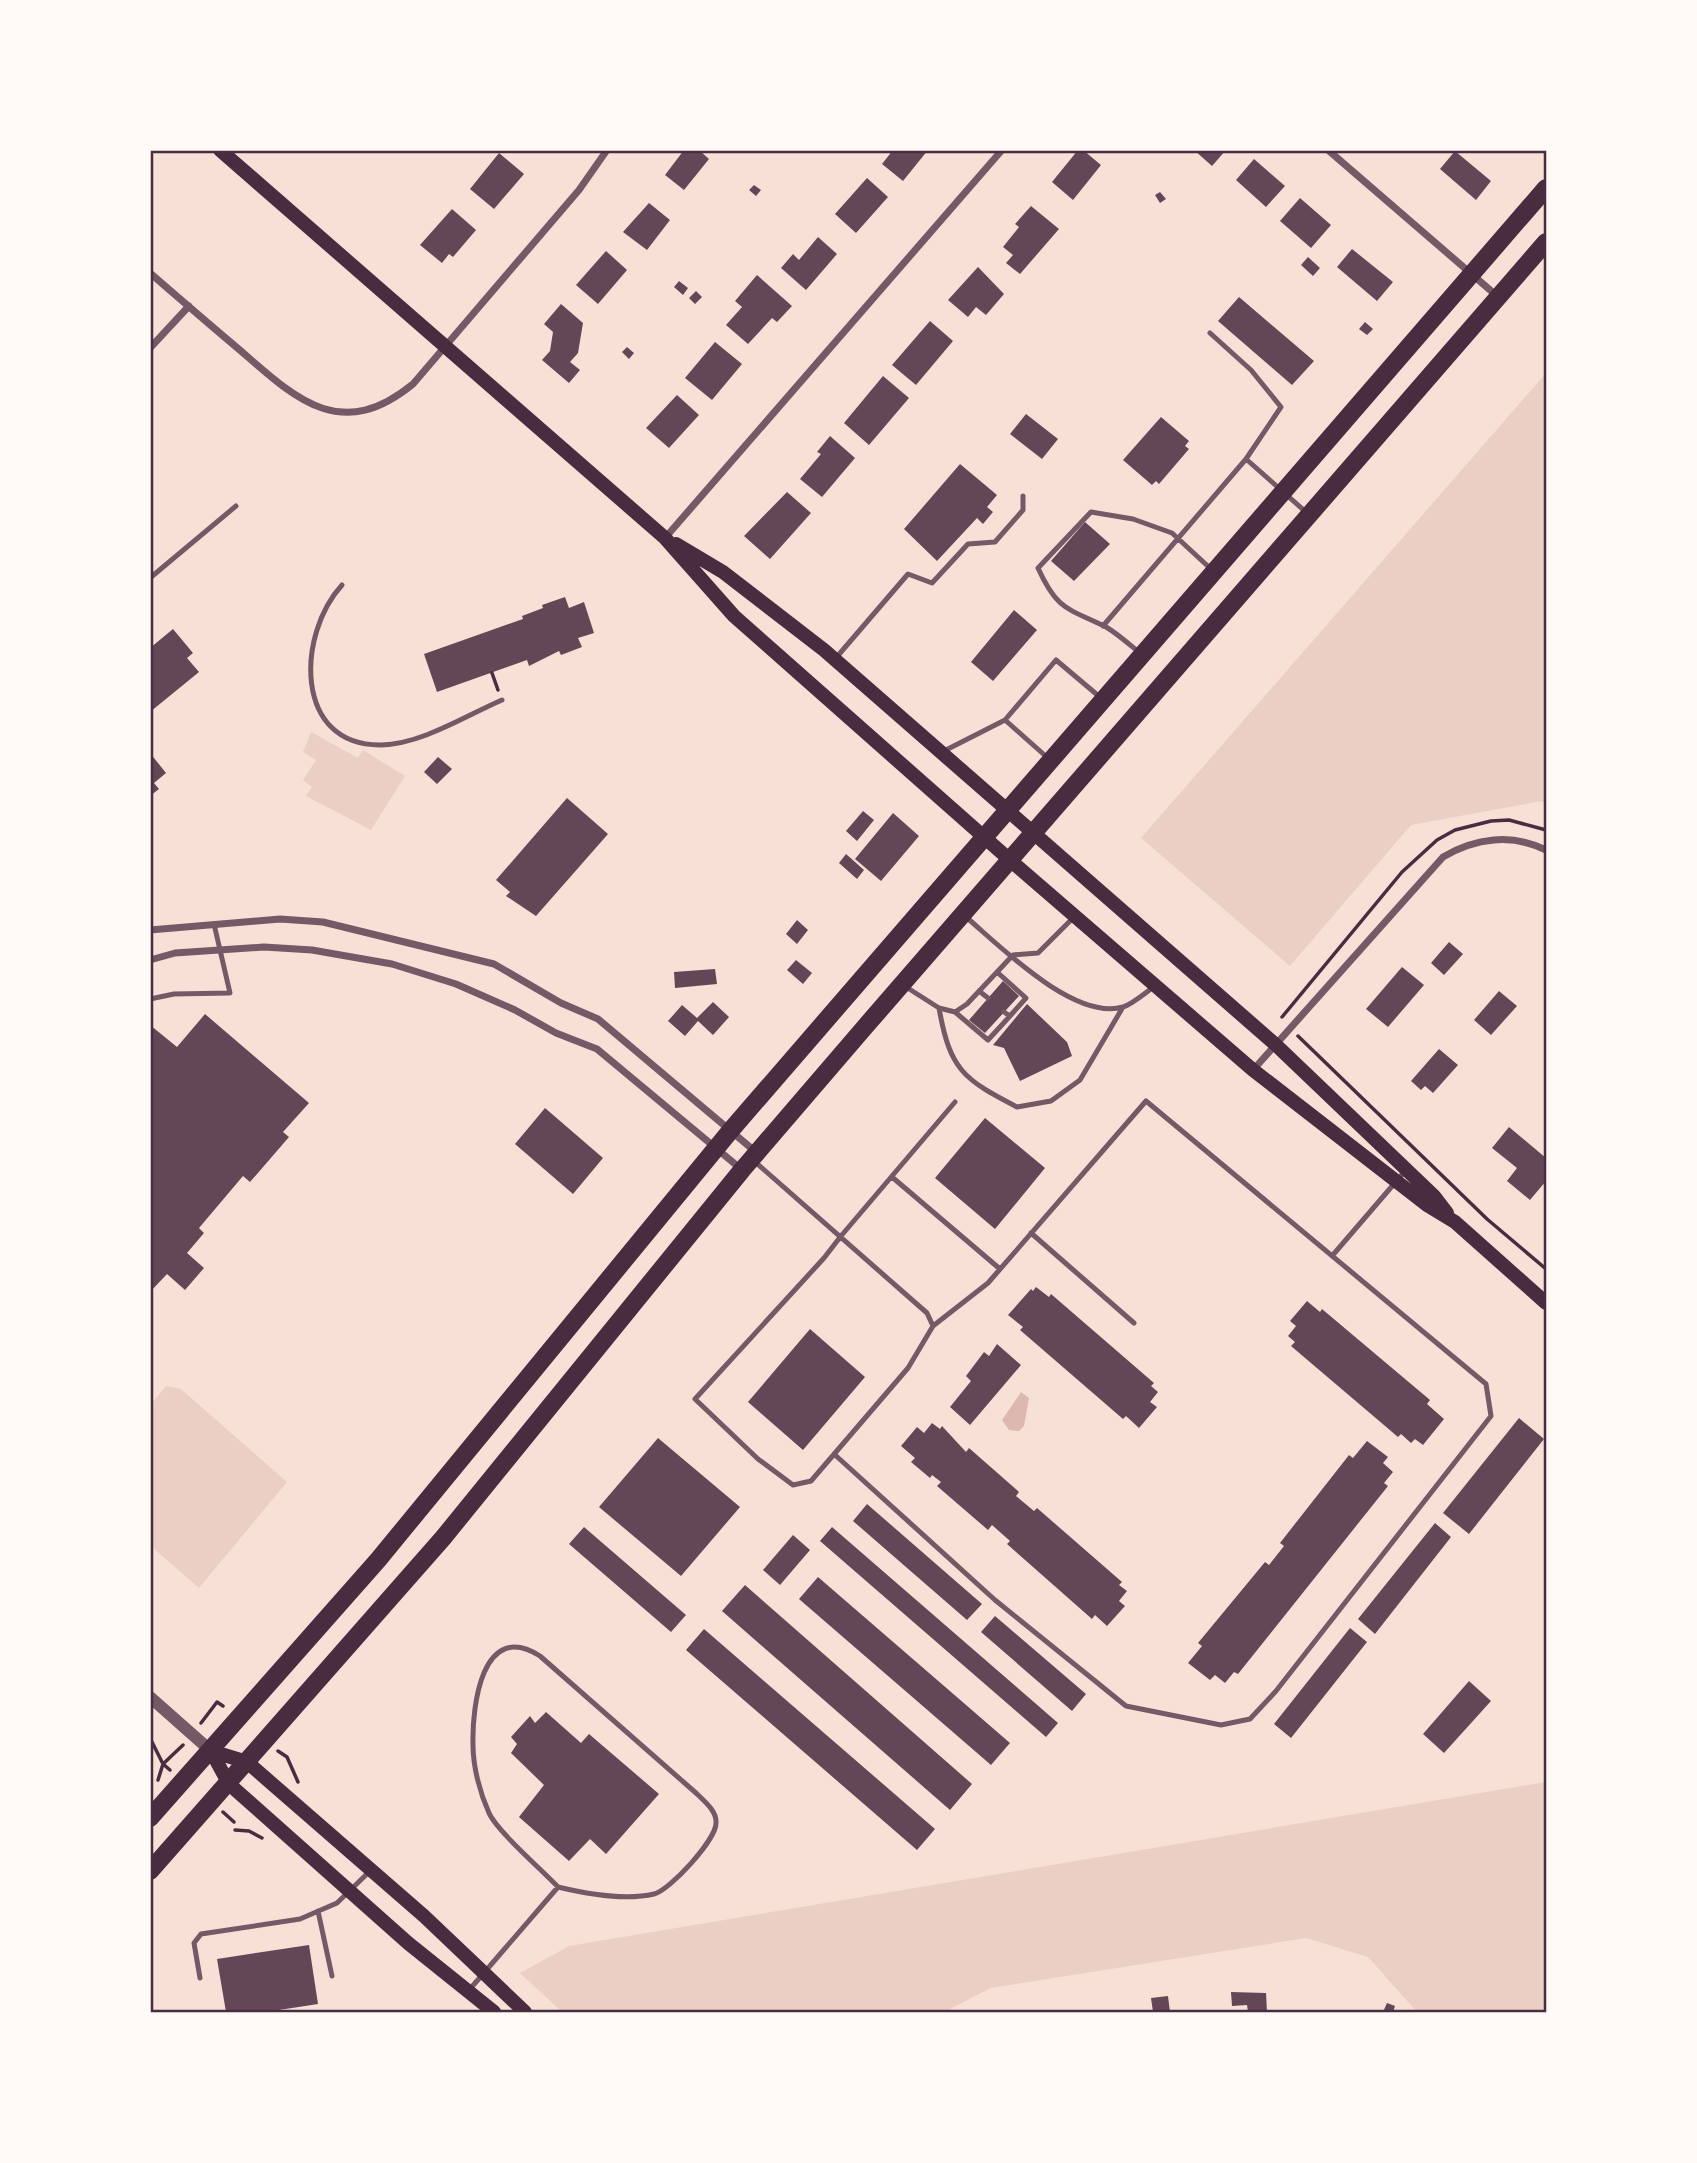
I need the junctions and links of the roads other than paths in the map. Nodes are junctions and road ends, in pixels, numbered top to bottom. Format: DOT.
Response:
graph roads {
  1 [pos="220,150"];
  2 [pos="607,150"];
  3 [pos="1002,150"];
  4 [pos="1328,150"];
  5 [pos="1546,188"];
  6 [pos="1546,242"];
  7 [pos="150,273"];
  8 [pos="1471,274"];
  9 [pos="1499,297"];
  10 [pos="189,306"];
  11 [pos="1210,333"];
  12 [pos="445,347"];
  13 [pos="150,348"];
  14 [pos="1246,459"];
  15 [pos="1283,492"];
  16 [pos="1023,496"];
  17 [pos="236,506"];
  18 [pos="1309,515"];
  19 [pos="665,538"];
  20 [pos="1178,538"];
  21 [pos="1214,572"];
  22 [pos="150,578"];
  23 [pos="342,585"];
  24 [pos="1102,626"];
  25 [pos="1143,655"];
  26 [pos="835,659"];
  27 [pos="502,700"];
  28 [pos="1103,701"];
  29 [pos="1005,720"];
  30 [pos="942,752"];
  31 [pos="1051,761"];
  32 [pos="1009,810"];
  33 [pos="1034,833"];
  34 [pos="985,838"];
  35 [pos="1546,850"];
  36 [pos="1010,860"];
  37 [pos="963,914"];
  38 [pos="1075,916"];
  39 [pos="214,923"];
  40 [pos="150,930"];
  41 [pos="219,952"];
  42 [pos="1013,955"];
  43 [pos="150,960"];
  44 [pos="997,972"];
  45 [pos="902,984"];
  46 [pos="1155,986"];
  47 [pos="979,991"];
  48 [pos="988,998"];
  49 [pos="150,999"];
  50 [pos="1123,1007"];
  51 [pos="939,1008"];
  52 [pos="955,1012"];
  53 [pos="1276,1045"];
  54 [pos="1253,1070"];
  55 [pos="955,1102"];
  56 [pos="731,1130"];
  57 [pos="716,1148"];
  58 [pos="751,1161"];
  59 [pos="1406,1170"];
  60 [pos="892,1177"];
  61 [pos="1396,1182"];
  62 [pos="1454,1222"];
  63 [pos="1031,1233"];
  64 [pos="841,1236"];
  65 [pos="1332,1256"];
  66 [pos="1000,1269"];
  67 [pos="1546,1303"];
  68 [pos="1135,1323"];
  69 [pos="933,1326"];
  70 [pos="834,1454"];
  71 [pos="150,1697"];
  72 [pos="211,1751"];
  73 [pos="247,1762"];
  74 [pos="229,1784"];
  75 [pos="150,1818"];
  76 [pos="371,1870"];
  77 [pos="150,1871"];
  78 [pos="558,1887"];
  79 [pos="351,1893"];
  80 [pos="318,1911"];
  81 [pos="484,1973"];
  82 [pos="332,1976"];
  83 [pos="200,1978"];
  84 [pos="468,1991"];
  85 [pos="494,2012"];
  86 [pos="525,2012"];
  1 -- 12 [label="main road"];
  2 -- 12 [label="street"];
  3 -- 19 [label="street"];
  4 -- 8 [label="street"];
  5 -- 8 [label="main road"];
  6 -- 9 [label="main road"];
  7 -- 10 [label="street"];
  8 -- 9 [label="street"];
  8 -- 15 [label="main road"];
  9 -- 18 [label="main road"];
  10 -- 12 [label="street"];
  10 -- 13 [label="street"];
  11 -- 14 [label="lane"];
  12 -- 19 [label="main road"];
  14 -- 15 [label="lane"];
  14 -- 20 [label="lane"];
  15 -- 18 [label="lane"];
  15 -- 21 [label="main road"];
  16 -- 26 [label="lane"];
  17 -- 22 [label="lane"];
  18 -- 33 [label="main road"];
  19 -- 26 [label="main road"];
  19 -- 34 [label="main road"];
  20 -- 21 [label="lane"];
  20 -- 24 [label="lane"];
  20 -- 24 [label="lane"];
  21 -- 25 [label="main road"];
  23 -- 27 [label="lane"];
  24 -- 25 [label="lane"];
  25 -- 28 [label="main road"];
  26 -- 30 [label="main road"];
  28 -- 29 [label="lane"];
  28 -- 31 [label="main road"];
  29 -- 30 [label="lane"];
  29 -- 31 [label="lane"];
  30 -- 32 [label="main road"];
  31 -- 32 [label="main road"];
  32 -- 33 [label="main road"];
  32 -- 34 [label="main road"];
  33 -- 36 [label="main road"];
  33 -- 53 [label="main road"];
  34 -- 36 [label="main road"];
  34 -- 56 [label="main road"];
  35 -- 53 [label="street"];
  36 -- 37 [label="main road"];
  36 -- 38 [label="main road"];
  37 -- 42 [label="lane"];
  37 -- 45 [label="main road"];
  38 -- 42 [label="lane"];
  38 -- 46 [label="main road"];
  39 -- 40 [label="street"];
  39 -- 41 [label="lane"];
  39 -- 56 [label="street"];
  41 -- 43 [label="street"];
  41 -- 49 [label="lane"];
  41 -- 57 [label="street"];
  42 -- 44 [label="lane"];
  42 -- 50 [label="lane"];
  44 -- 47 [label="lane"];
  44 -- 52 [label="lane"];
  45 -- 51 [label="lane"];
  45 -- 58 [label="main road"];
  46 -- 50 [label="lane"];
  46 -- 54 [label="main road"];
  47 -- 48 [label="lane"];
  47 -- 52 [label="lane"];
  50 -- 51 [label="lane"];
  51 -- 52 [label="lane"];
  53 -- 54 [label="street"];
  53 -- 59 [label="main road"];
  54 -- 61 [label="main road"];
  55 -- 60 [label="lane"];
  56 -- 57 [label="main road"];
  56 -- 58 [label="street"];
  57 -- 58 [label="street"];
  57 -- 72 [label="main road"];
  58 -- 64 [label="lane"];
  58 -- 73 [label="main road"];
  59 -- 61 [label="lane"];
  59 -- 62 [label="main road"];
  60 -- 64 [label="lane"];
  60 -- 66 [label="lane"];
  61 -- 62 [label="main road"];
  61 -- 65 [label="lane"];
  62 -- 67 [label="main road"];
  63 -- 65 [label="lane"];
  63 -- 66 [label="lane"];
  63 -- 68 [label="lane"];
  64 -- 69 [label="lane"];
  64 -- 70 [label="lane"];
  65 -- 70 [label="lane"];
  66 -- 69 [label="lane"];
  69 -- 70 [label="lane"];
  71 -- 72 [label="street"];
  72 -- 73 [label="main road"];
  72 -- 74 [label="main road"];
  72 -- 75 [label="main road"];
  73 -- 74 [label="main road"];
  73 -- 76 [label="main road"];
  74 -- 77 [label="main road"];
  74 -- 79 [label="main road"];
  76 -- 79 [label="lane"];
  76 -- 81 [label="main road"];
  78 -- 78 [label="lane"];
  78 -- 81 [label="lane"];
  79 -- 80 [label="lane"];
  79 -- 84 [label="main road"];
  80 -- 82 [label="lane"];
  80 -- 83 [label="lane"];
  81 -- 84 [label="lane"];
  81 -- 86 [label="main road"];
  84 -- 85 [label="main road"];
}
